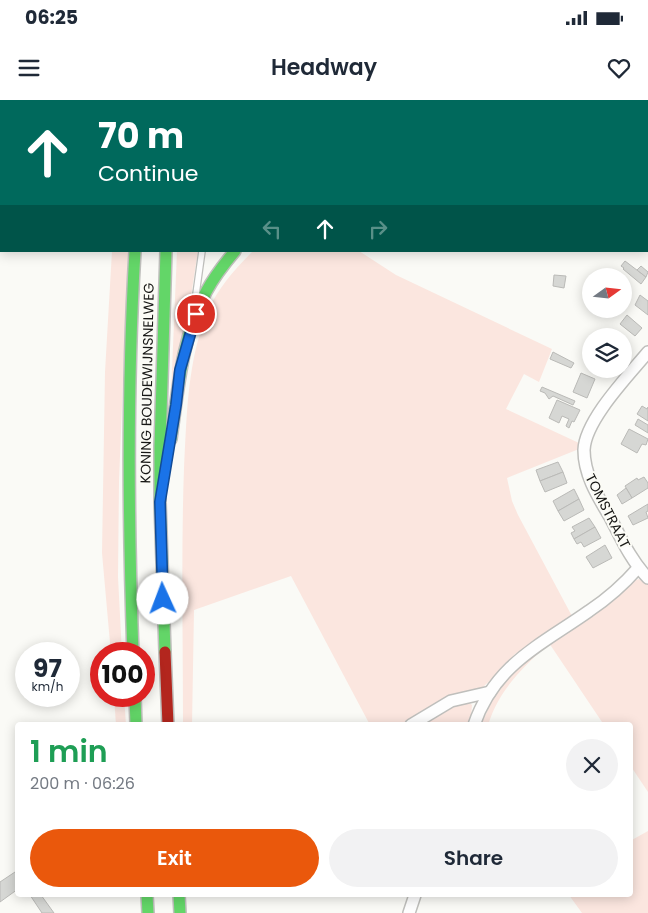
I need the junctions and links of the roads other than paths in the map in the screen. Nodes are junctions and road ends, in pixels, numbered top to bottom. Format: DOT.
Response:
graph roads {
  1 [pos="135,252"];
  2 [pos="166,252"];
  3 [pos="202,252"];
  4 [pos="234,252"];
  5 [pos="192,324"];
  6 [pos="648,352"];
  7 [pos="160,502"];
  8 [pos="638,568"];
  9 [pos="648,578"];
  10 [pos="133,642"];
  11 [pos="490,692"];
  12 [pos="135,707"];
  13 [pos="136,722"];
  14 [pos="168,722"];
  15 [pos="416,722"];
  16 [pos="475,722"];
  17 [pos="147,897"];
  18 [pos="179,897"];
  19 [pos="414,897"];
  20 [pos="148,913"];
  21 [pos="180,913"];
  22 [pos="409,913"];
  1 -- 10 [label="highway, KONING BOUDEWIJNSNELWEG"];
  2 -- 7 [label="highway, KONING BOUDEWIJNSNELWEG"];
  3 -- 5 [label="lane"];
  4 -- 5 [label="highway"];
  5 -- 7 [label="highway"];
  6 -- 8 [label="street, TOMSTRAAT"];
  7 -- 14 [label="highway, KONING BOUDEWIJNSNELWEG"];
  8 -- 9 [label="street, TOMSTRAAT"];
  8 -- 11 [label="street"];
  11 -- 15 [label="street"];
  11 -- 16 [label="street"];
  12 -- 13 [label="highway"];
  17 -- 20 [label="highway"];
  18 -- 21 [label="highway"];
  19 -- 22 [label="street"];
}
